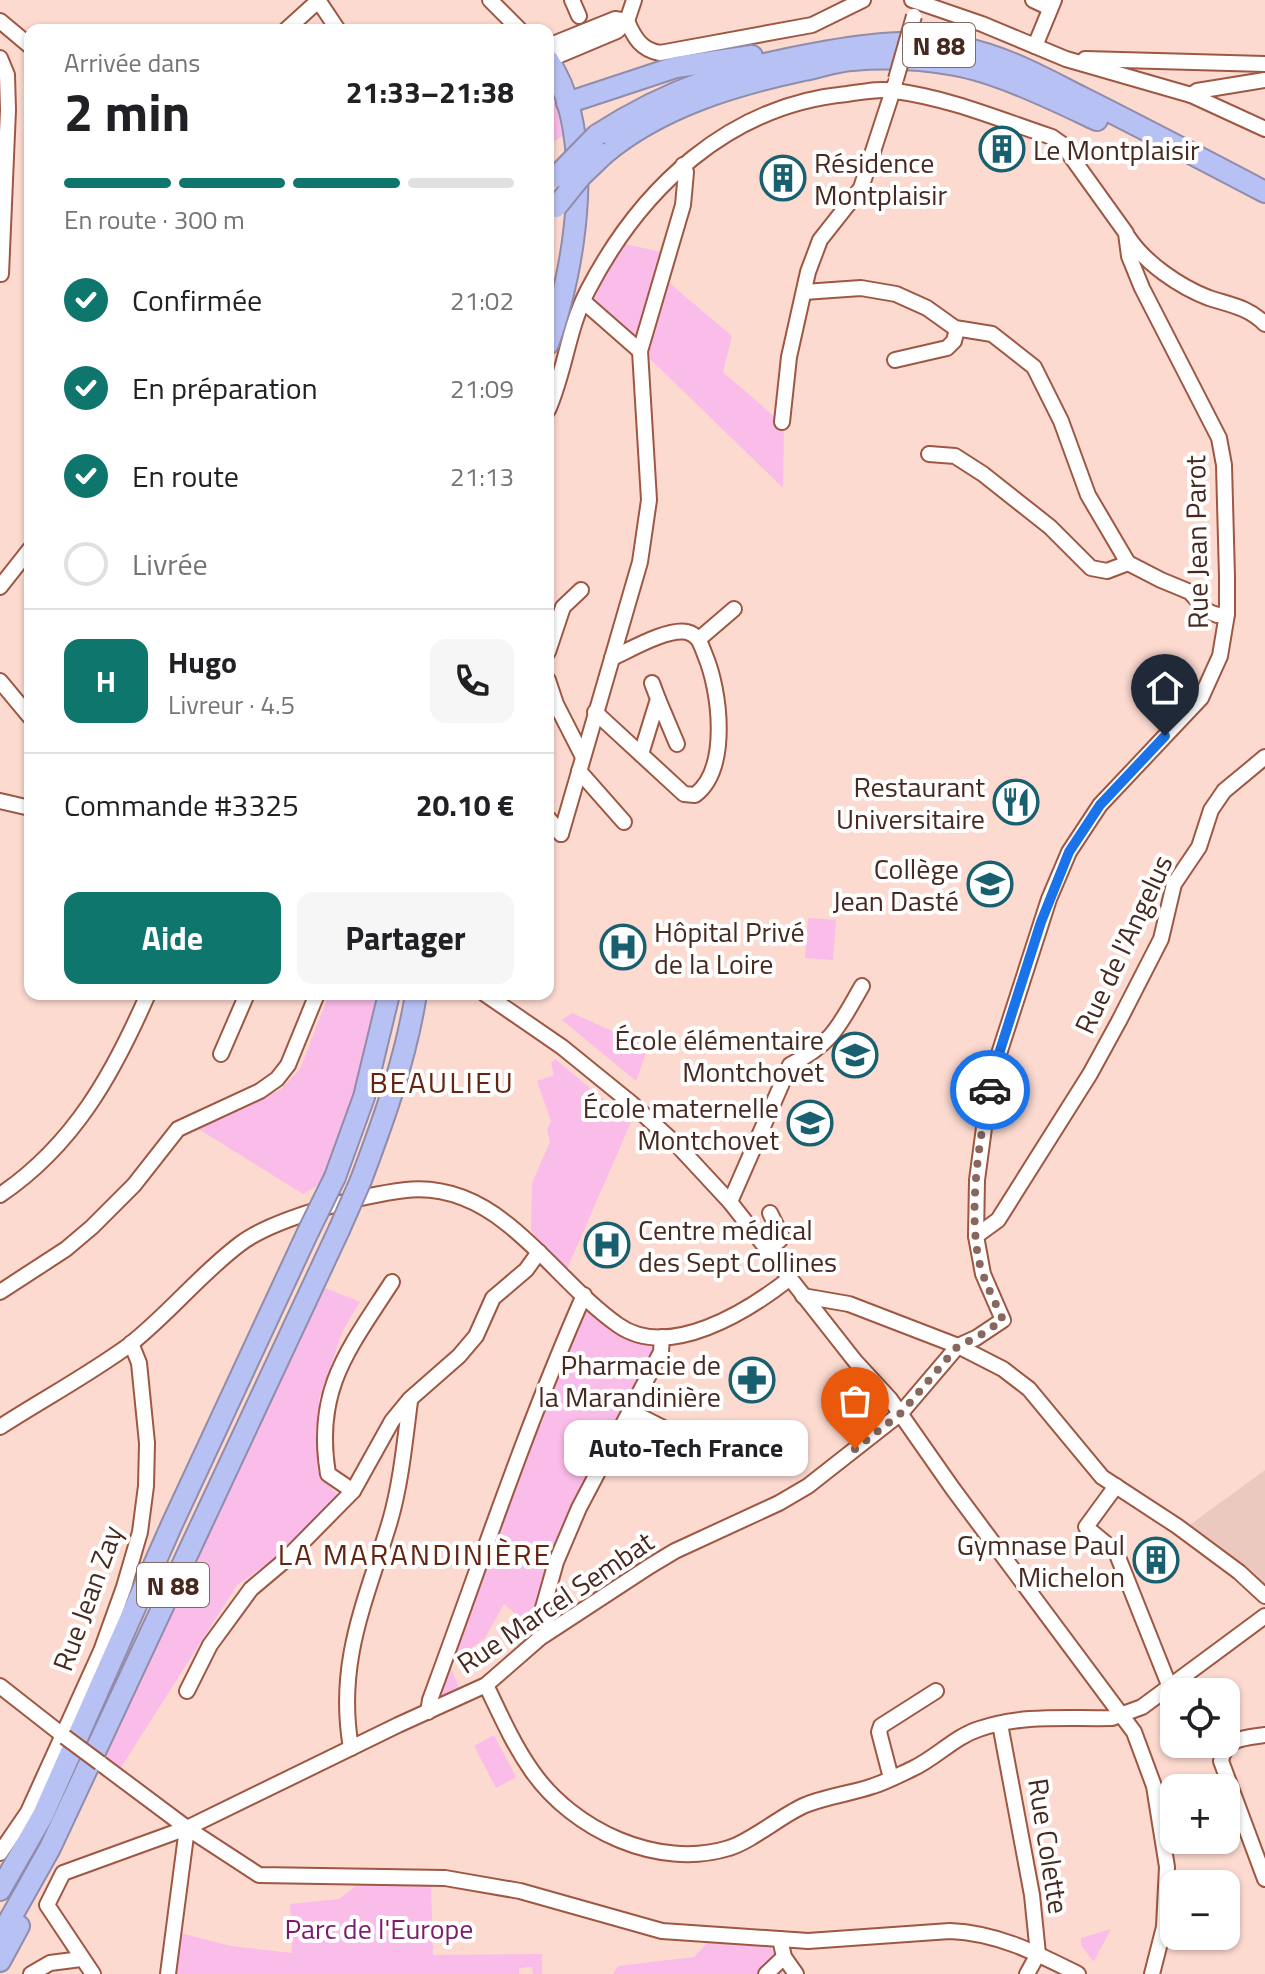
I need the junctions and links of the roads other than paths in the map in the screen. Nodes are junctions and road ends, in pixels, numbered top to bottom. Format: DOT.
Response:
graph roads {
  1 [pos="318,0"];
  2 [pos="490,0"];
  3 [pos="572,0"];
  4 [pos="634,0"];
  5 [pos="863,0"];
  6 [pos="1033,0"];
  7 [pos="916,4"];
  8 [pos="1052,4"];
  9 [pos="958,8"];
  10 [pos="579,16"];
  11 [pos="0,21"];
  12 [pos="627,21"];
  13 [pos="292,24"];
  14 [pos="334,24"];
  15 [pos="514,24"];
  16 [pos="24,41"];
  17 [pos="554,44"];
  18 [pos="867,44"];
  19 [pos="1035,46"];
  20 [pos="554,57"];
  21 [pos="0,58"];
  22 [pos="1066,59"];
  23 [pos="1265,64"];
  24 [pos="554,69"];
  25 [pos="1265,80"];
  26 [pos="895,85"];
  27 [pos="1191,95"];
  28 [pos="567,103"];
  29 [pos="1265,129"];
  30 [pos="601,144"];
  31 [pos="683,165"];
  32 [pos="1265,192"];
  33 [pos="554,195"];
  34 [pos="554,196"];
  35 [pos="1265,205"];
  36 [pos="1126,233"];
  37 [pos="1,248"];
  38 [pos="1,274"];
  39 [pos="804,292"];
  40 [pos="583,301"];
  41 [pos="554,323"];
  42 [pos="1265,324"];
  43 [pos="957,329"];
  44 [pos="640,351"];
  45 [pos="895,360"];
  46 [pos="554,391"];
  47 [pos="782,422"];
  48 [pos="929,454"];
  49 [pos="24,557"];
  50 [pos="1128,563"];
  51 [pos="0,587"];
  52 [pos="581,590"];
  53 [pos="734,609"];
  54 [pos="1227,614"];
  55 [pos="554,634"];
  56 [pos="699,639"];
  57 [pos="612,658"];
  58 [pos="0,681"];
  59 [pos="652,683"];
  60 [pos="554,698"];
  61 [pos="658,699"];
  62 [pos="24,710"];
  63 [pos="595,712"];
  64 [pos="677,744"];
  65 [pos="641,754"];
  66 [pos="1265,757"];
  67 [pos="581,764"];
  68 [pos="0,801"];
  69 [pos="24,807"];
  70 [pos="624,822"];
  71 [pos="554,834"];
  72 [pos="862,986"];
  73 [pos="145,1000"];
  74 [pos="244,1000"];
  75 [pos="315,1000"];
  76 [pos="388,1000"];
  77 [pos="415,1000"];
  78 [pos="494,1000"];
  79 [pos="221,1054"];
  80 [pos="0,1195"];
  81 [pos="730,1202"];
  82 [pos="770,1213"];
  83 [pos="976,1236"];
  84 [pos="767,1251"];
  85 [pos="539,1252"];
  86 [pos="789,1279"];
  87 [pos="392,1282"];
  88 [pos="0,1292"];
  89 [pos="584,1295"];
  90 [pos="803,1296"];
  91 [pos="662,1337"];
  92 [pos="131,1343"];
  93 [pos="958,1346"];
  94 [pos="410,1399"];
  95 [pos="630,1411"];
  96 [pos="901,1413"];
  97 [pos="0,1427"];
  98 [pos="387,1430"];
  99 [pos="406,1435"];
  100 [pos="691,1442"];
  101 [pos="1116,1486"];
  102 [pos="353,1491"];
  103 [pos="1265,1596"];
  104 [pos="1265,1616"];
  105 [pos="550,1631"];
  106 [pos="1166,1678"];
  107 [pos="1179,1678"];
  108 [pos="486,1685"];
  109 [pos="0,1686"];
  110 [pos="187,1691"];
  111 [pos="936,1691"];
  112 [pos="1160,1692"];
  113 [pos="428,1712"];
  114 [pos="1122,1715"];
  115 [pos="1000,1724"];
  116 [pos="64,1735"];
  117 [pos="1265,1735"];
  118 [pos="351,1748"];
  119 [pos="891,1778"];
  120 [pos="43,1815"];
  121 [pos="187,1828"];
  122 [pos="50,1848"];
  123 [pos="0,1853"];
  124 [pos="0,1874"];
  125 [pos="1265,1879"];
  126 [pos="0,1890"];
  127 [pos="0,1937"];
  128 [pos="780,1939"];
  129 [pos="1038,1954"];
  130 [pos="784,1957"];
  131 [pos="81,1959"];
  132 [pos="0,1961"];
  133 [pos="31,1974"];
  134 [pos="93,1974"];
  135 [pos="168,1974"];
  136 [pos="766,1974"];
  137 [pos="796,1974"];
  138 [pos="1027,1974"];
  139 [pos="1078,1974"];
  140 [pos="1152,1974"];
  1 -- 13 [label="street"];
  1 -- 14 [label="street"];
  2 -- 15 [label="street"];
  3 -- 10 [label="street"];
  4 -- 12 [label="street"];
  5 -- 12 [label="street"];
  6 -- 8 [label="street"];
  7 -- 9 [label="street"];
  7 -- 26 [label="street, bridge"];
  8 -- 19 [label="street"];
  9 -- 19 [label="street"];
  11 -- 16 [label="street"];
  12 -- 17 [label="street"];
  12 -- 20 [label="street"];
  18 -- 28 [label="highway"];
  18 -- 30 [label="highway, N 88"];
  18 -- 32 [label="highway, N 88"];
  19 -- 22 [label="street"];
  21 -- 37 [label="street"];
  22 -- 23 [label="street"];
  22 -- 27 [label="street"];
  24 -- 28 [label="highway"];
  25 -- 27 [label="street"];
  26 -- 31 [label="street, Rue Jean Parot"];
  26 -- 36 [label="street, Rue Jean Parot"];
  26 -- 39 [label="street"];
  27 -- 29 [label="street"];
  28 -- 41 [label="highway"];
  30 -- 33 [label="highway, N 88, bridge"];
  30 -- 34 [label="highway, N 88, bridge"];
  30 -- 35 [label="highway, N 88"];
  31 -- 40 [label="street, Rue Jean Parot"];
  31 -- 44 [label="street"];
  36 -- 42 [label="street"];
  36 -- 54 [label="street, Rue Jean Parot"];
  37 -- 38 [label="street"];
  39 -- 43 [label="street"];
  39 -- 47 [label="street"];
  40 -- 44 [label="street"];
  40 -- 46 [label="street, Rue Jean Parot"];
  43 -- 45 [label="street"];
  43 -- 50 [label="street"];
  44 -- 57 [label="street"];
  48 -- 50 [label="street"];
  49 -- 51 [label="street"];
  50 -- 54 [label="street"];
  52 -- 55 [label="street"];
  53 -- 56 [label="street"];
  54 -- 83 [label="street, Rue Jean Parot"];
  56 -- 57 [label="street"];
  56 -- 65 [label="street"];
  57 -- 63 [label="street"];
  58 -- 62 [label="street"];
  59 -- 61 [label="street"];
  60 -- 67 [label="street"];
  61 -- 64 [label="street"];
  61 -- 65 [label="street"];
  63 -- 65 [label="street"];
  63 -- 67 [label="street"];
  66 -- 83 [label="street, Rue de l'Angelus"];
  67 -- 70 [label="street"];
  67 -- 71 [label="street"];
  68 -- 69 [label="street"];
  72 -- 81 [label="street"];
  73 -- 80 [label="street"];
  74 -- 79 [label="street"];
  75 -- 88 [label="street"];
  76 -- 120 [label="highway, N 88, bridge"];
  77 -- 122 [label="highway, N 88, bridge"];
  78 -- 81 [label="street"];
  81 -- 84 [label="street"];
  82 -- 84 [label="street"];
  83 -- 93 [label="street, Rue Jean Parot"];
  84 -- 86 [label="street"];
  85 -- 89 [label="street"];
  85 -- 92 [label="street"];
  85 -- 94 [label="street"];
  86 -- 90 [label="street"];
  86 -- 91 [label="street"];
  87 -- 102 [label="street"];
  89 -- 91 [label="street"];
  89 -- 113 [label="street"];
  90 -- 93 [label="street"];
  90 -- 96 [label="street"];
  91 -- 95 [label="street"];
  92 -- 97 [label="street"];
  92 -- 116 [label="street, Rue Jean Zay"];
  93 -- 96 [label="street, Rue Marcel Sembat"];
  93 -- 101 [label="street"];
  94 -- 98 [label="street"];
  94 -- 99 [label="street"];
  95 -- 100 [label="street"];
  95 -- 105 [label="street"];
  96 -- 105 [label="street, Rue Marcel Sembat"];
  96 -- 114 [label="street"];
  98 -- 99 [label="street"];
  98 -- 102 [label="street"];
  99 -- 118 [label="street"];
  101 -- 103 [label="street"];
  101 -- 106 [label="street"];
  102 -- 110 [label="street"];
  104 -- 107 [label="street"];
  105 -- 108 [label="street, Rue Marcel Sembat"];
  108 -- 113 [label="street, Rue Marcel Sembat"];
  108 -- 119 [label="street"];
  109 -- 116 [label="street"];
  111 -- 119 [label="street"];
  112 -- 114 [label="street"];
  113 -- 118 [label="street, Rue Marcel Sembat"];
  114 -- 115 [label="street"];
  114 -- 140 [label="street"];
  115 -- 119 [label="street"];
  115 -- 129 [label="street, Rue Colette"];
  116 -- 121 [label="street, bridge"];
  116 -- 123 [label="street, Rue Jean Zay"];
  117 -- 125 [label="street"];
  118 -- 121 [label="street, Rue Marcel Sembat"];
  120 -- 124 [label="highway"];
  120 -- 126 [label="highway, N 88"];
  121 -- 128 [label="street"];
  121 -- 131 [label="street, Rue Marcel Sembat"];
  121 -- 135 [label="street"];
  122 -- 127 [label="highway, N 88"];
  122 -- 132 [label="highway"];
  128 -- 129 [label="street"];
  128 -- 130 [label="street"];
  129 -- 138 [label="street, Rue Colette"];
  129 -- 139 [label="street"];
  130 -- 136 [label="street"];
  130 -- 137 [label="street"];
  131 -- 133 [label="street"];
  131 -- 134 [label="street"];
}
